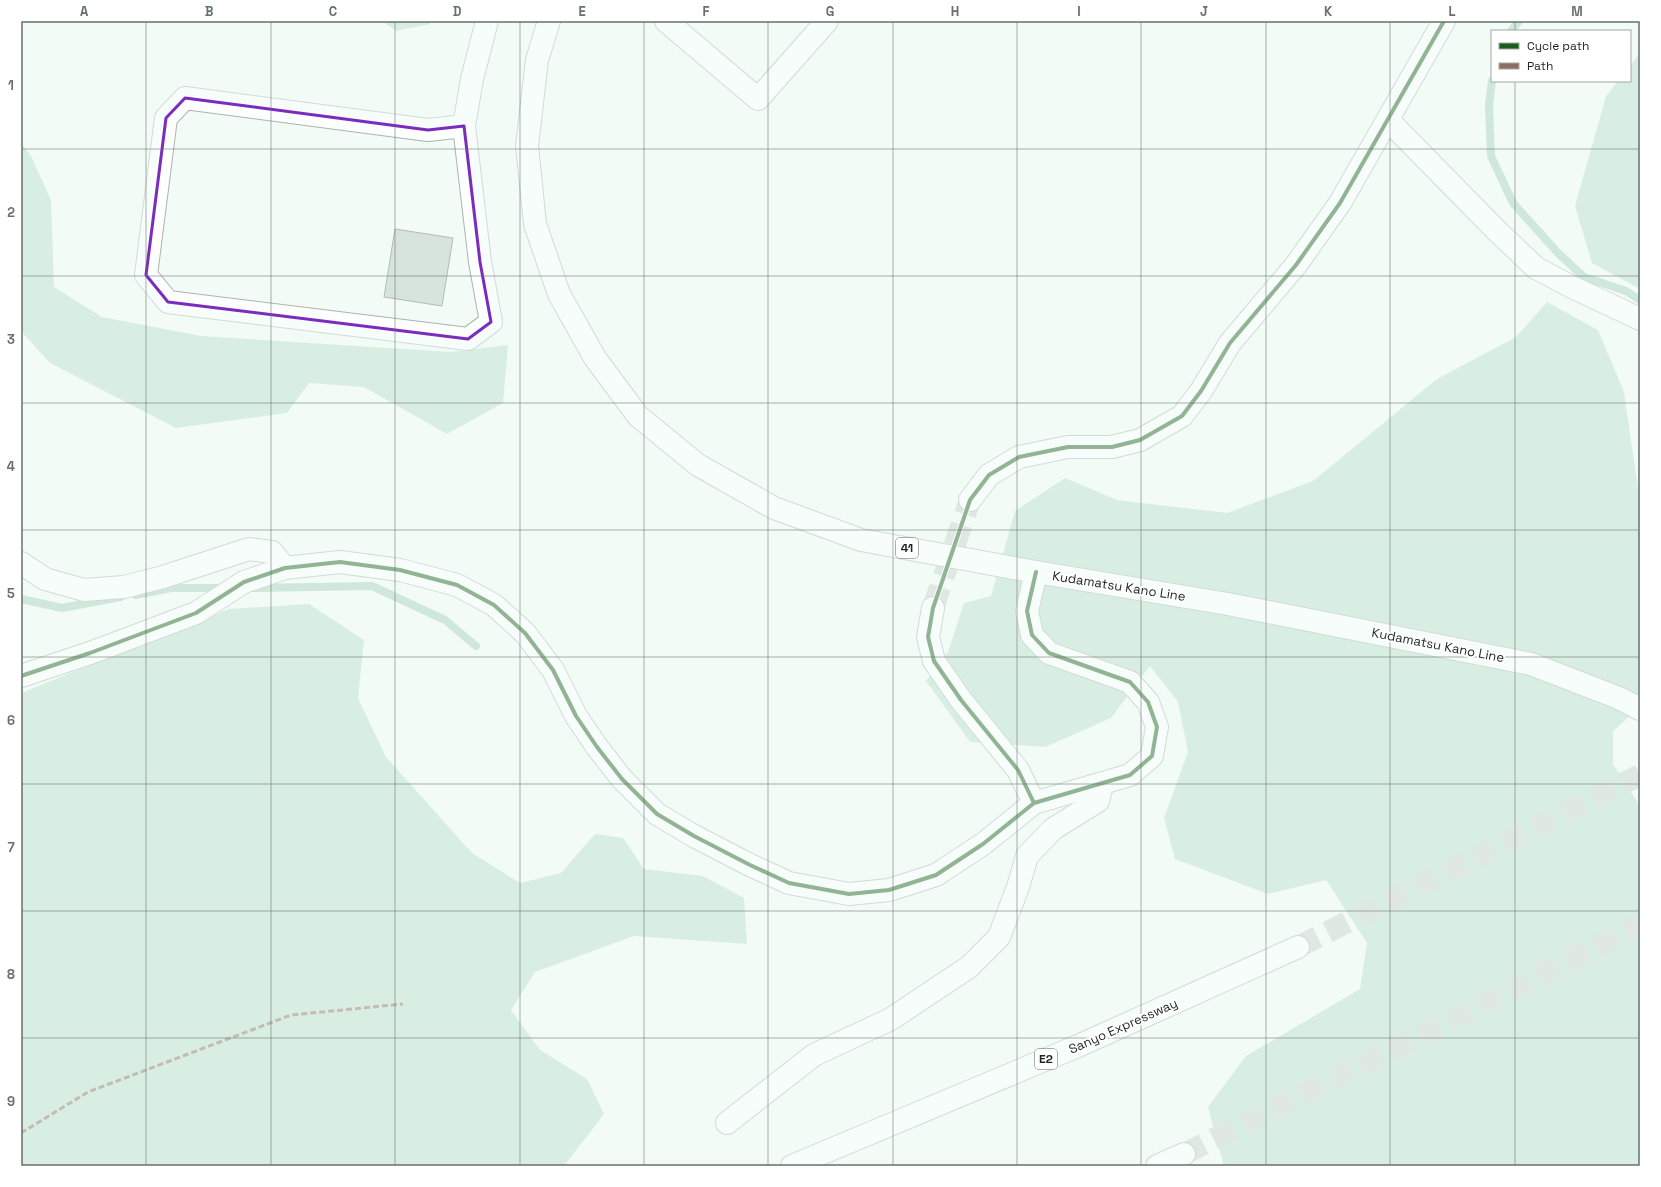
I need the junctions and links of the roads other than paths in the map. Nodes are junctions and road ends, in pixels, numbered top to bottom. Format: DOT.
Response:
graph roads {
  1 [pos="488,21"];
  2 [pos="549,21"];
  3 [pos="666,21"];
  4 [pos="827,21"];
  5 [pos="1444,21"];
  6 [pos="1388,120"];
  7 [pos="464,126"];
  8 [pos="1640,319"];
  9 [pos="970,500"];
  10 [pos="21,563"];
  11 [pos="285,568"];
  12 [pos="1036,572"];
  13 [pos="933,608"];
  14 [pos="21,676"];
  15 [pos="1640,709"];
  16 [pos="1102,785"];
  17 [pos="1034,803"];
  18 [pos="1298,947"];
  19 [pos="727,1123"];
  20 [pos="1184,1154"];
  21 [pos="792,1166"];
  22 [pos="1157,1166"];
  1 -- 7 [label="main road"];
  2 -- 12 [label="main road, Kudamatsu Kano Line / 41"];
  3 -- 4 [label="main road"];
  5 -- 6 [label="main road"];
  6 -- 8 [label="main road"];
  6 -- 9 [label="main road"];
  7 -- 7 [label="main road"];
  10 -- 11 [label="main road"];
  11 -- 14 [label="main road"];
  11 -- 17 [label="main road"];
  12 -- 15 [label="main road, Kudamatsu Kano Line / 41"];
  12 -- 16 [label="main road"];
  13 -- 17 [label="main road"];
  16 -- 17 [label="main road"];
  16 -- 19 [label="main road"];
  18 -- 21 [label="main road, Sanyo Expressway / E2"];
  20 -- 22 [label="main road"];
}
